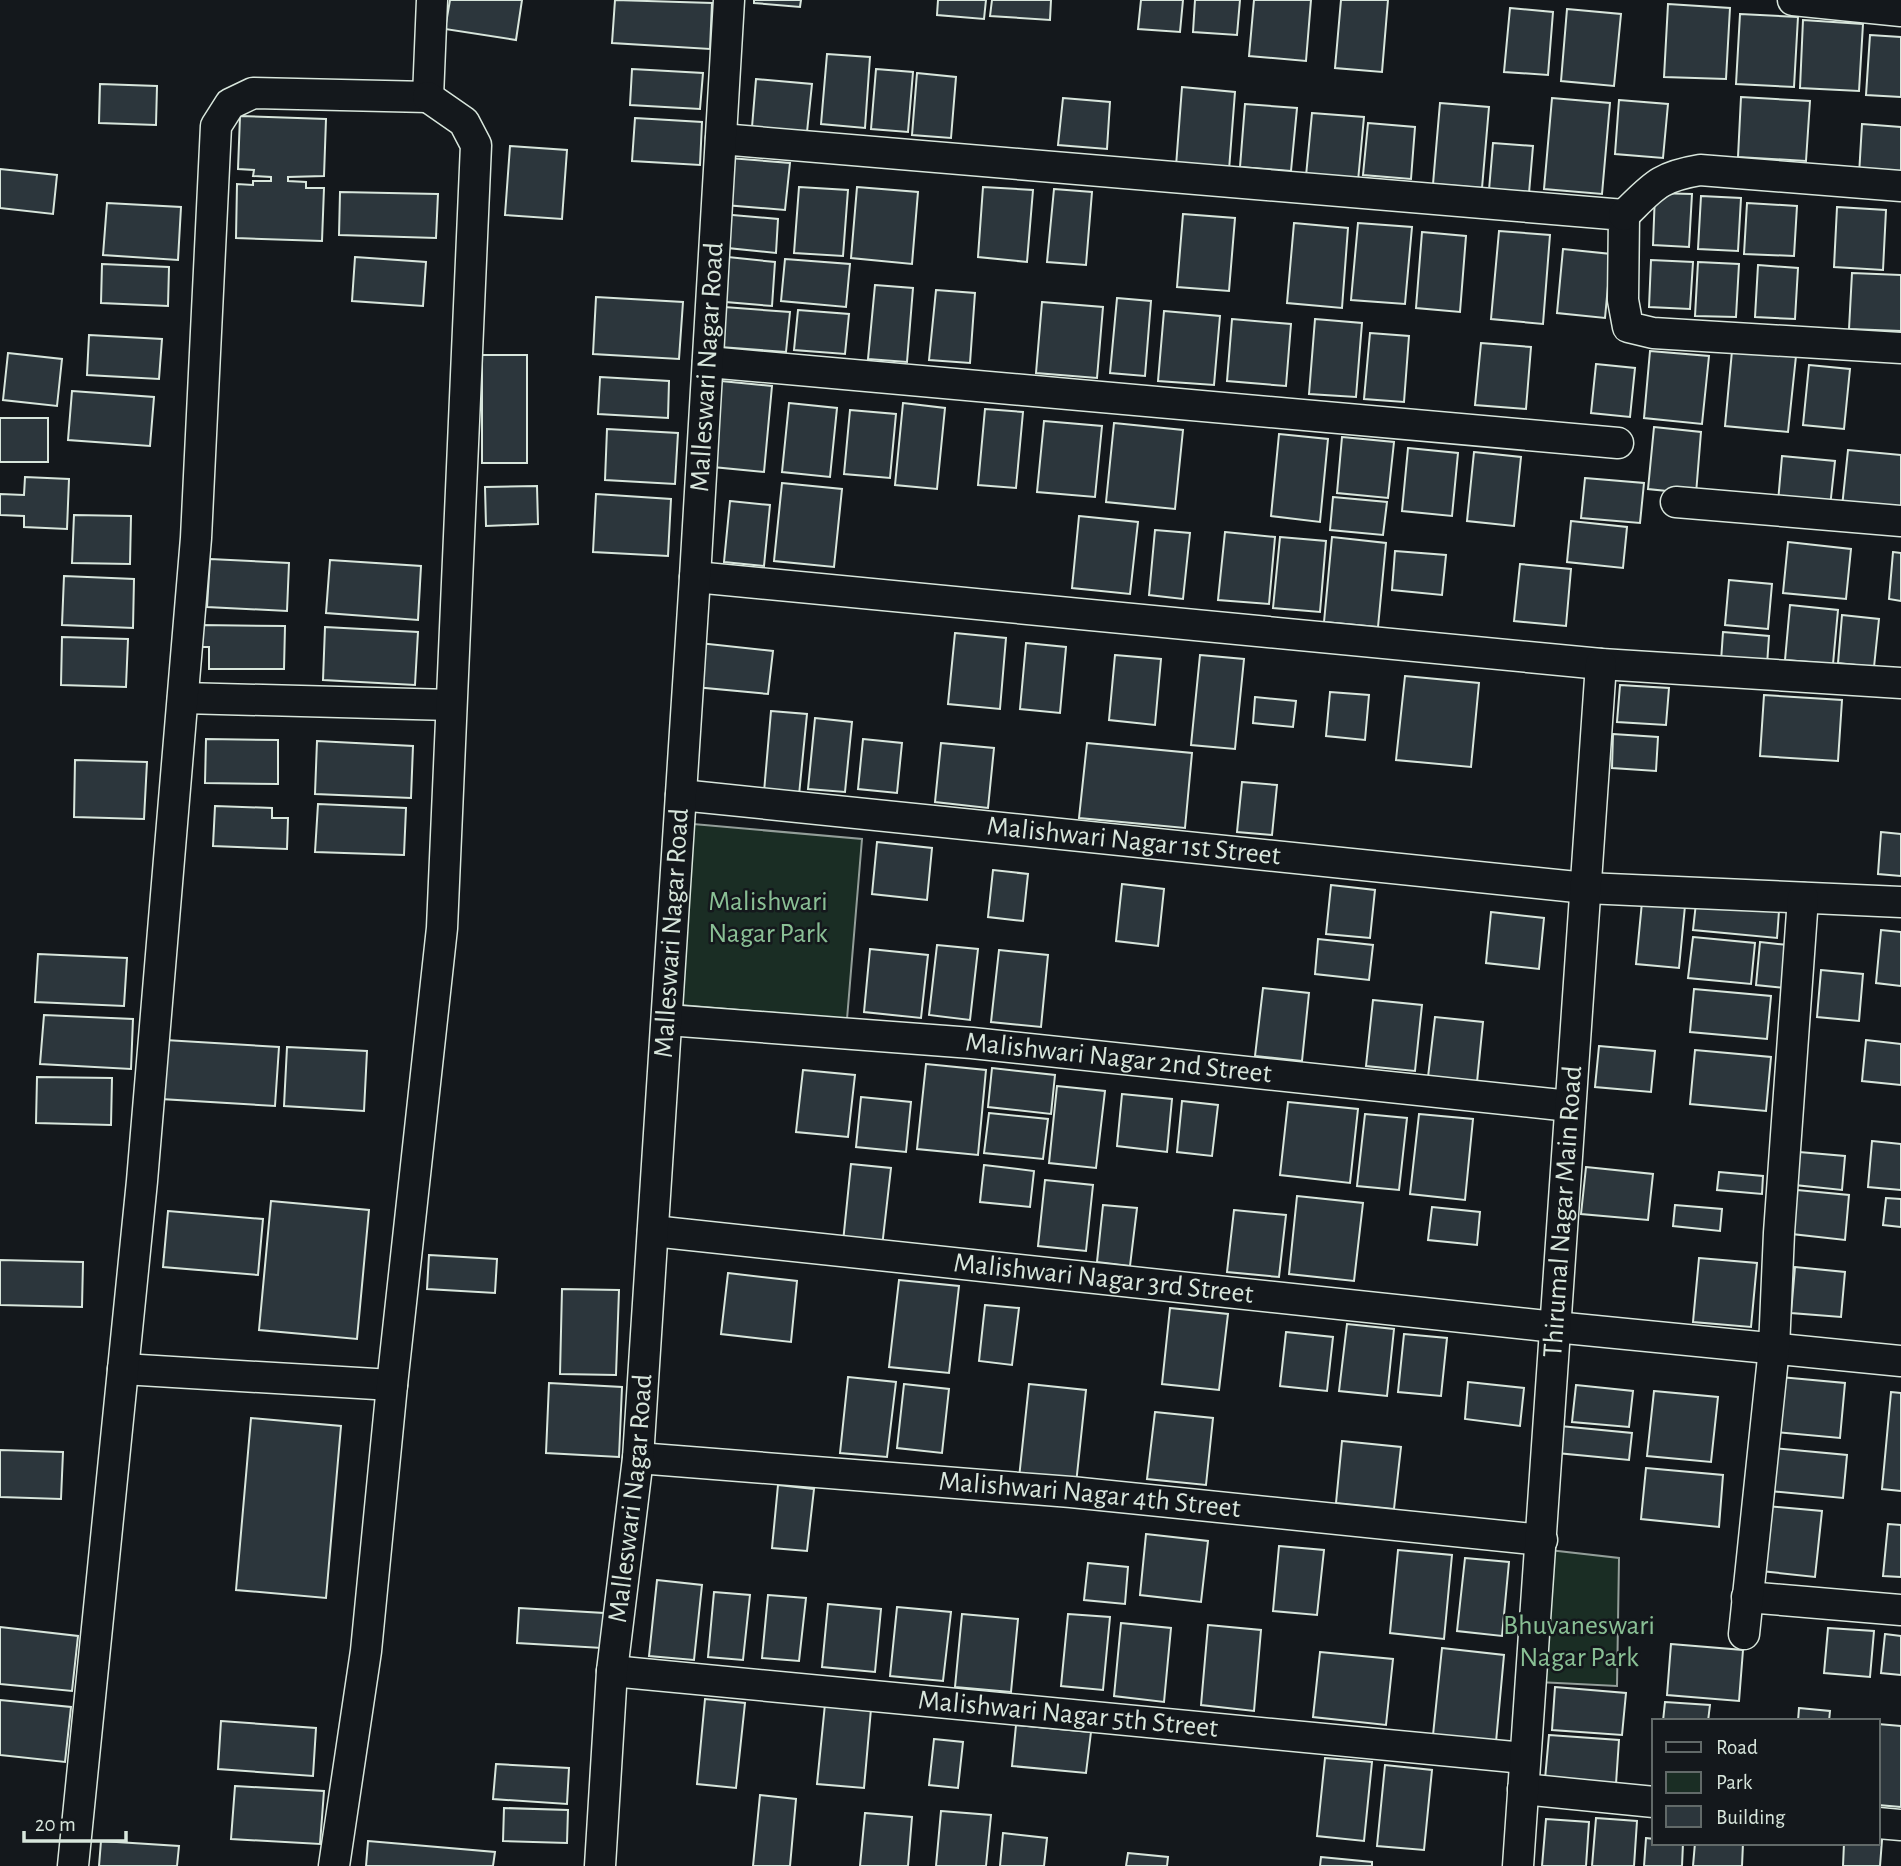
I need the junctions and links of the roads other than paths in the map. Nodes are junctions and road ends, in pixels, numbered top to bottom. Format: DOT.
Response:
graph roads {
  1 [pos="432,0"];
  2 [pos="729,0"];
  3 [pos="1793,0"];
  4 [pos="1901,11"];
  5 [pos="428,97"];
  6 [pos="721,139"];
  7 [pos="1901,186"];
  8 [pos="1624,215"];
  9 [pos="1901,348"];
  10 [pos="708,362"];
  11 [pos="1618,443"];
  12 [pos="1676,502"];
  13 [pos="1901,521"];
  14 [pos="695,577"];
  15 [pos="1601,664"];
  16 [pos="1901,682"];
  17 [pos="183,698"];
  18 [pos="452,705"];
  19 [pos="681,795"];
  20 [pos="1586,888"];
  21 [pos="1803,898"];
  22 [pos="1901,902"];
  23 [pos="667,1020"];
  24 [pos="1570,1107"];
  25 [pos="653,1231"];
  26 [pos="1555,1327"];
  27 [pos="1774,1348"];
  28 [pos="1901,1361"];
  29 [pos="123,1369"];
  30 [pos="392,1385"];
  31 [pos="638,1458"];
  32 [pos="1542,1540"];
  33 [pos="1747,1597"];
  34 [pos="1901,1610"];
  35 [pos="1744,1634"];
  36 [pos="612,1671"];
  37 [pos="1524,1758"];
  38 [pos="1523,1790"];
  39 [pos="1652,1802"];
  40 [pos="1880,1822"];
  41 [pos="1901,1825"];
  42 [pos="73,1866"];
  43 [pos="334,1866"];
  44 [pos="600,1866"];
  45 [pos="1518,1866"];
  1 -- 5 [label="street"];
  2 -- 6 [label="street, Malleswari Nagar Road"];
  3 -- 4 [label="street"];
  5 -- 17 [label="street"];
  5 -- 18 [label="street"];
  6 -- 8 [label="street"];
  6 -- 10 [label="street, Malleswari Nagar Road"];
  7 -- 8 [label="street"];
  8 -- 9 [label="street"];
  10 -- 11 [label="street"];
  10 -- 14 [label="street, Malleswari Nagar Road"];
  12 -- 13 [label="street"];
  14 -- 15 [label="street"];
  14 -- 19 [label="street, Malleswari Nagar Road"];
  15 -- 16 [label="street"];
  15 -- 20 [label="street, Thirumal Nagar Main Road"];
  17 -- 18 [label="street"];
  17 -- 29 [label="street"];
  18 -- 30 [label="street"];
  19 -- 20 [label="street, Malishwari Nagar 1st Street"];
  19 -- 23 [label="street, Malleswari Nagar Road"];
  20 -- 21 [label="street, Malishwari Nagar 1st Street"];
  20 -- 24 [label="street, Thirumal Nagar Main Road"];
  21 -- 22 [label="street, Malishwari Nagar 1st Street"];
  21 -- 27 [label="street"];
  23 -- 24 [label="street, Malishwari Nagar 2nd Street"];
  23 -- 25 [label="street, Malleswari Nagar Road"];
  24 -- 26 [label="street, Thirumal Nagar Main Road"];
  25 -- 26 [label="street, Malishwari Nagar 3rd Street"];
  25 -- 31 [label="street, Malleswari Nagar Road"];
  26 -- 27 [label="street, Malishwari Nagar 3rd Street"];
  26 -- 32 [label="street, Thirumal Nagar Main Road"];
  27 -- 28 [label="street, Malishwari Nagar 3rd Street"];
  27 -- 33 [label="street"];
  29 -- 30 [label="street"];
  29 -- 42 [label="street"];
  30 -- 43 [label="street"];
  31 -- 32 [label="street, Malishwari Nagar 4th Street"];
  31 -- 36 [label="street, Malleswari Nagar Road"];
  32 -- 37 [label="street, Thirumal Nagar Main Road"];
  33 -- 34 [label="street"];
  33 -- 35 [label="street"];
  36 -- 37 [label="street, Malishwari Nagar 5th Street"];
  36 -- 44 [label="street, Malleswari Nagar Road"];
  37 -- 38 [label="street, Thirumal Nagar Main Road"];
  38 -- 39 [label="street"];
  38 -- 45 [label="street, Thirumal Nagar Main Road"];
  40 -- 41 [label="street"];
}
